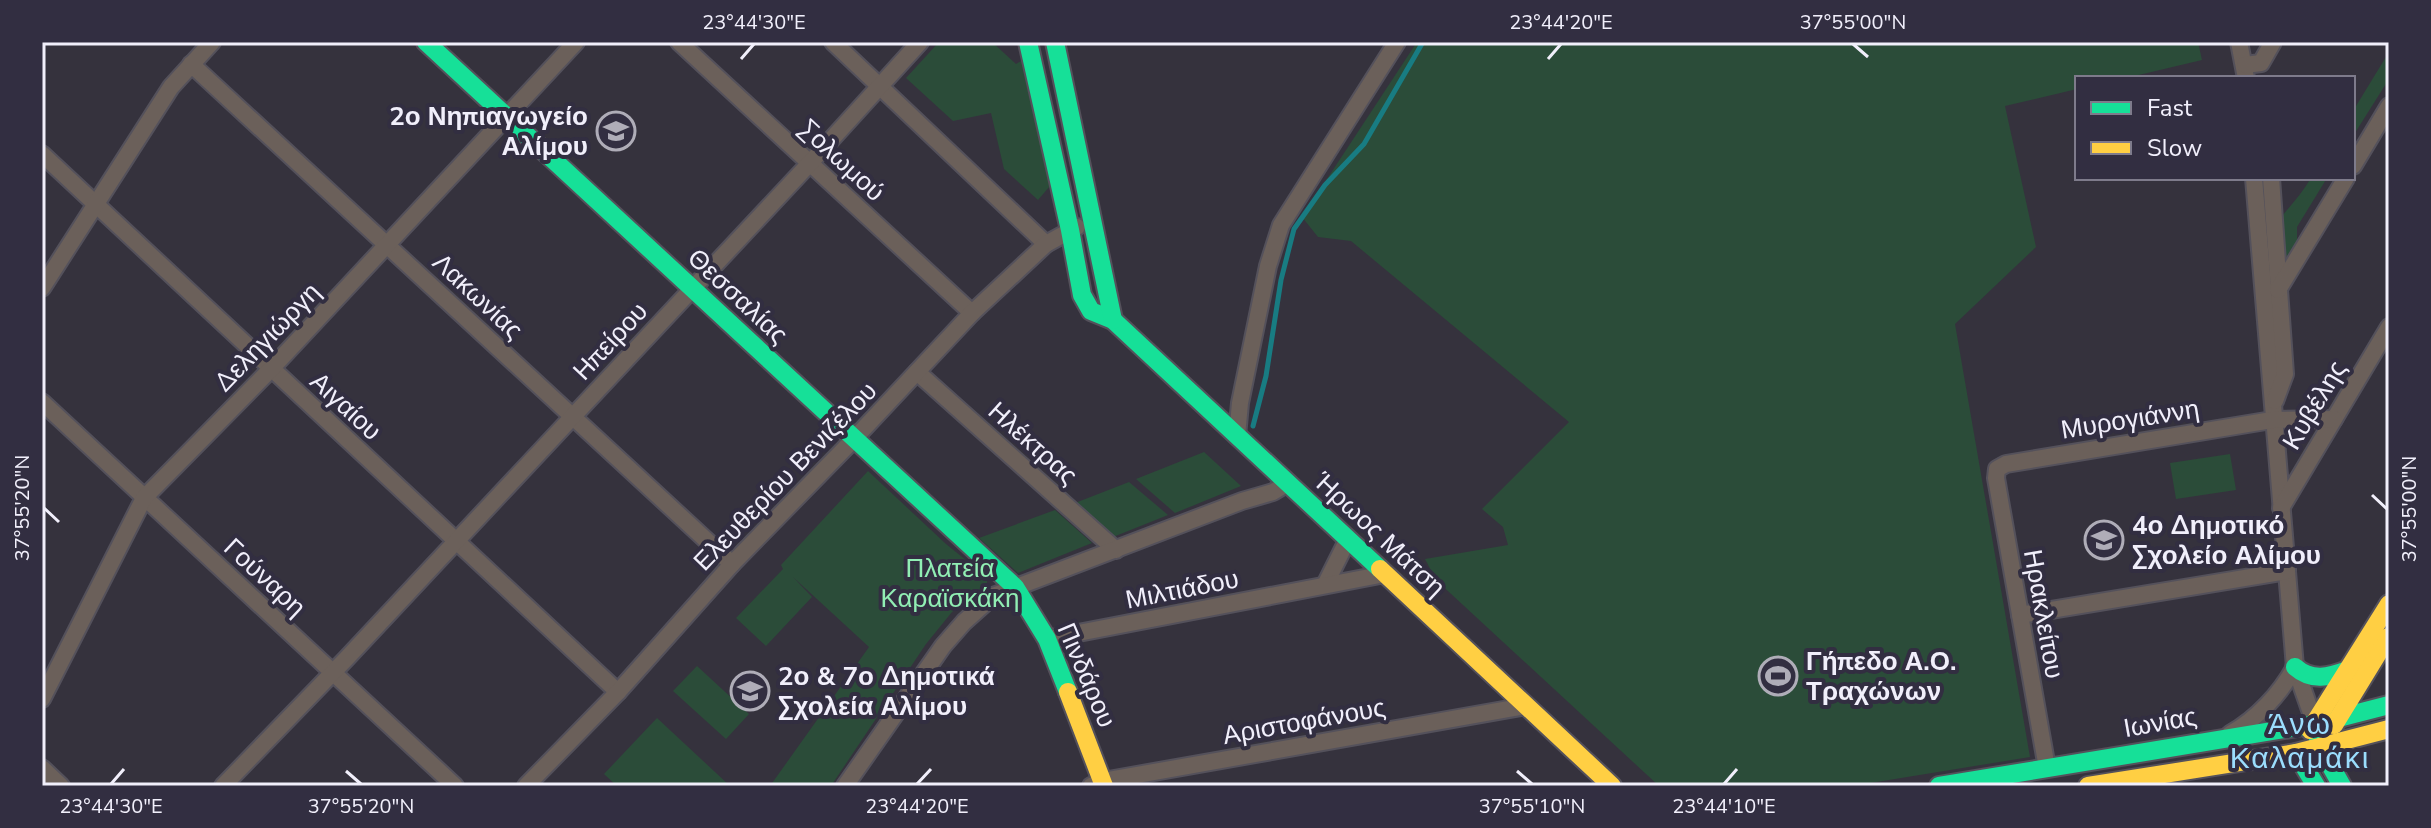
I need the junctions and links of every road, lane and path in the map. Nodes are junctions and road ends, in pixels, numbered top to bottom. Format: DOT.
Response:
graph roads {
  1 [pos="212,42"];
  2 [pos="426,42"];
  3 [pos="576,42"];
  4 [pos="679,42"];
  5 [pos="833,42"];
  6 [pos="920,42"];
  7 [pos="1028,42"];
  8 [pos="1055,42"];
  9 [pos="1397,42"];
  10 [pos="2239,42"];
  11 [pos="2273,42"];
  12 [pos="191,64"];
  13 [pos="2254,71"];
  14 [pos="880,87"];
  15 [pos="2389,106"];
  16 [pos="506,116"];
  17 [pos="42,154"];
  18 [pos="810,163"];
  19 [pos="2355,163"];
  20 [pos="2254,180"];
  21 [pos="2271,180"];
  22 [pos="2345,180"];
  23 [pos="95,205"];
  24 [pos="1093,217"];
  25 [pos="1070,230"];
  26 [pos="388,244"];
  27 [pos="1046,244"];
  28 [pos="42,288"];
  29 [pos="692,289"];
  30 [pos="2279,289"];
  31 [pos="2263,299"];
  32 [pos="972,313"];
  33 [pos="1113,320"];
  34 [pos="2389,327"];
  35 [pos="271,369"];
  36 [pos="917,372"];
  37 [pos="42,402"];
  38 [pos="2272,413"];
  39 [pos="572,416"];
  40 [pos="2334,419"];
  41 [pos="1237,436"];
  42 [pos="854,439"];
  43 [pos="1997,469"];
  44 [pos="1288,483"];
  45 [pos="144,498"];
  46 [pos="2281,508"];
  47 [pos="1348,539"];
  48 [pos="456,542"];
  49 [pos="1116,550"];
  50 [pos="732,564"];
  51 [pos="2287,571"];
  52 [pos="1385,574"];
  53 [pos="1325,585"];
  54 [pos="1015,587"];
  55 [pos="2389,604"];
  56 [pos="2020,615"];
  57 [pos="2389,636"];
  58 [pos="1047,639"];
  59 [pos="2295,667"];
  60 [pos="2369,668"];
  61 [pos="2348,670"];
  62 [pos="333,673"];
  63 [pos="618,692"];
  64 [pos="2389,694"];
  65 [pos="42,699"];
  66 [pos="2389,705"];
  67 [pos="1526,706"];
  68 [pos="2338,718"];
  69 [pos="2315,724"];
  70 [pos="2389,729"];
  71 [pos="2219,738"];
  72 [pos="2320,747"];
  73 [pos="2296,753"];
  74 [pos="42,768"];
  75 [pos="2047,768"];
  76 [pos="1099,784"];
  77 [pos="61,786"];
  78 [pos="223,786"];
  79 [pos="455,786"];
  80 [pos="526,786"];
  81 [pos="845,786"];
  82 [pos="1612,786"];
  83 [pos="1939,786"];
  84 [pos="2088,786"];
  85 [pos="2316,786"];
  86 [pos="2342,786"];
  1 -- 12 [label="street"];
  2 -- 16 [label="street, Θεσσαλίας"];
  3 -- 16 [label="street, Δεληγιώργη"];
  4 -- 18 [label="street, Σολωμού"];
  5 -- 14 [label="street"];
  6 -- 14 [label="street, Ηπείρου"];
  7 -- 25 [label="street, Ήρωος Μάτση"];
  8 -- 24 [label="street"];
  9 -- 41 [label="street"];
  10 -- 13 [label="street"];
  11 -- 13 [label="street"];
  12 -- 23 [label="street"];
  12 -- 26 [label="street, Λακωνίας"];
  14 -- 18 [label="street, Ηπείρου"];
  14 -- 27 [label="street"];
  15 -- 19 [label="street"];
  16 -- 26 [label="street, Δεληγιώργη"];
  16 -- 29 [label="street, Θεσσαλίας"];
  17 -- 23 [label="street, Αιγαίου"];
  18 -- 29 [label="street, Ηπείρου"];
  18 -- 32 [label="street, Σολωμού"];
  20 -- 31 [label="street"];
  21 -- 30 [label="street"];
  22 -- 30 [label="street"];
  23 -- 28 [label="street"];
  23 -- 35 [label="street, Αιγαίου"];
  24 -- 25 [label="street, Ελευθερίου Βενιζέλου"];
  24 -- 33 [label="street"];
  25 -- 27 [label="street, Ελευθερίου Βενιζέλου"];
  25 -- 33 [label="street, Ήρωος Μάτση"];
  26 -- 35 [label="street, Δεληγιώργη"];
  26 -- 39 [label="street, Λακωνίας"];
  27 -- 32 [label="street, Ελευθερίου Βενιζέλου"];
  29 -- 39 [label="street, Ηπείρου"];
  29 -- 42 [label="street, Θεσσαλίας"];
  30 -- 31 [label="street"];
  30 -- 38 [label="street"];
  31 -- 38 [label="street"];
  32 -- 36 [label="street, Ελευθερίου Βενιζέλου"];
  33 -- 41 [label="street, Ήρωος Μάτση"];
  34 -- 40 [label="street, Κυβέλης"];
  35 -- 45 [label="street, Δεληγιώργη"];
  35 -- 48 [label="street, Αιγαίου"];
  36 -- 42 [label="street, Ελευθερίου Βενιζέλου"];
  36 -- 49 [label="street, Ηλέκτρας"];
  37 -- 45 [label="street, Γούναρη"];
  38 -- 40 [label="street, Μυρογιάννη"];
  38 -- 43 [label="street, Μυρογιάννη"];
  38 -- 46 [label="street"];
  39 -- 48 [label="street, Ηπείρου"];
  39 -- 50 [label="street, Λακωνίας"];
  40 -- 46 [label="street, Κυβέλης"];
  41 -- 44 [label="street, Ήρωος Μάτση"];
  42 -- 50 [label="street, Ελευθερίου Βενιζέλου"];
  42 -- 54 [label="street, Θεσσαλίας"];
  43 -- 56 [label="street, Ηρακλείτου"];
  44 -- 47 [label="street, Ήρωος Μάτση"];
  44 -- 49 [label="street"];
  45 -- 62 [label="street, Γούναρη"];
  45 -- 65 [label="street, Δεληγιώργη"];
  46 -- 51 [label="street"];
  47 -- 52 [label="street, Ήρωος Μάτση"];
  47 -- 53 [label="street"];
  48 -- 62 [label="street, Ηπείρου"];
  48 -- 63 [label="street, Αιγαίου"];
  49 -- 54 [label="street"];
  50 -- 63 [label="street, Ελευθερίου Βενιζέλου"];
  51 -- 56 [label="street"];
  51 -- 59 [label="street"];
  52 -- 53 [label="street, Μιλτιάδου"];
  52 -- 67 [label="street, Ήρωος Μάτση"];
  53 -- 58 [label="street, Μιλτιάδου"];
  54 -- 58 [label="street, Πινδάρου"];
  54 -- 81 [label="street"];
  55 -- 61 [label="street"];
  56 -- 75 [label="street, Ηρακλείτου"];
  57 -- 60 [label="street"];
  58 -- 76 [label="street, Πινδάρου"];
  59 -- 61 [label="street"];
  59 -- 69 [label="street"];
  59 -- 71 [label="street"];
  60 -- 64 [label="street"];
  60 -- 68 [label="street"];
  61 -- 69 [label="street"];
  62 -- 78 [label="street, Ηπείρου"];
  62 -- 79 [label="street, Γούναρη"];
  63 -- 80 [label="street, Ελευθερίου Βενιζέλου"];
  66 -- 68 [label="street, Ιωνίας"];
  67 -- 76 [label="street, Αριστοφάνους"];
  67 -- 82 [label="street, Ήρωος Μάτση"];
  68 -- 69 [label="street, Ιωνίας"];
  68 -- 72 [label="street"];
  69 -- 71 [label="street, Ιωνίας"];
  69 -- 72 [label="street"];
  69 -- 73 [label="street"];
  70 -- 72 [label="street, Ιωνίας"];
  71 -- 75 [label="street, Ιωνίας"];
  72 -- 73 [label="street, Ιωνίας"];
  72 -- 86 [label="street"];
  73 -- 84 [label="street, Ιωνίας"];
  73 -- 85 [label="street"];
  74 -- 77 [label="street"];
  75 -- 83 [label="street, Ιωνίας"];
}
